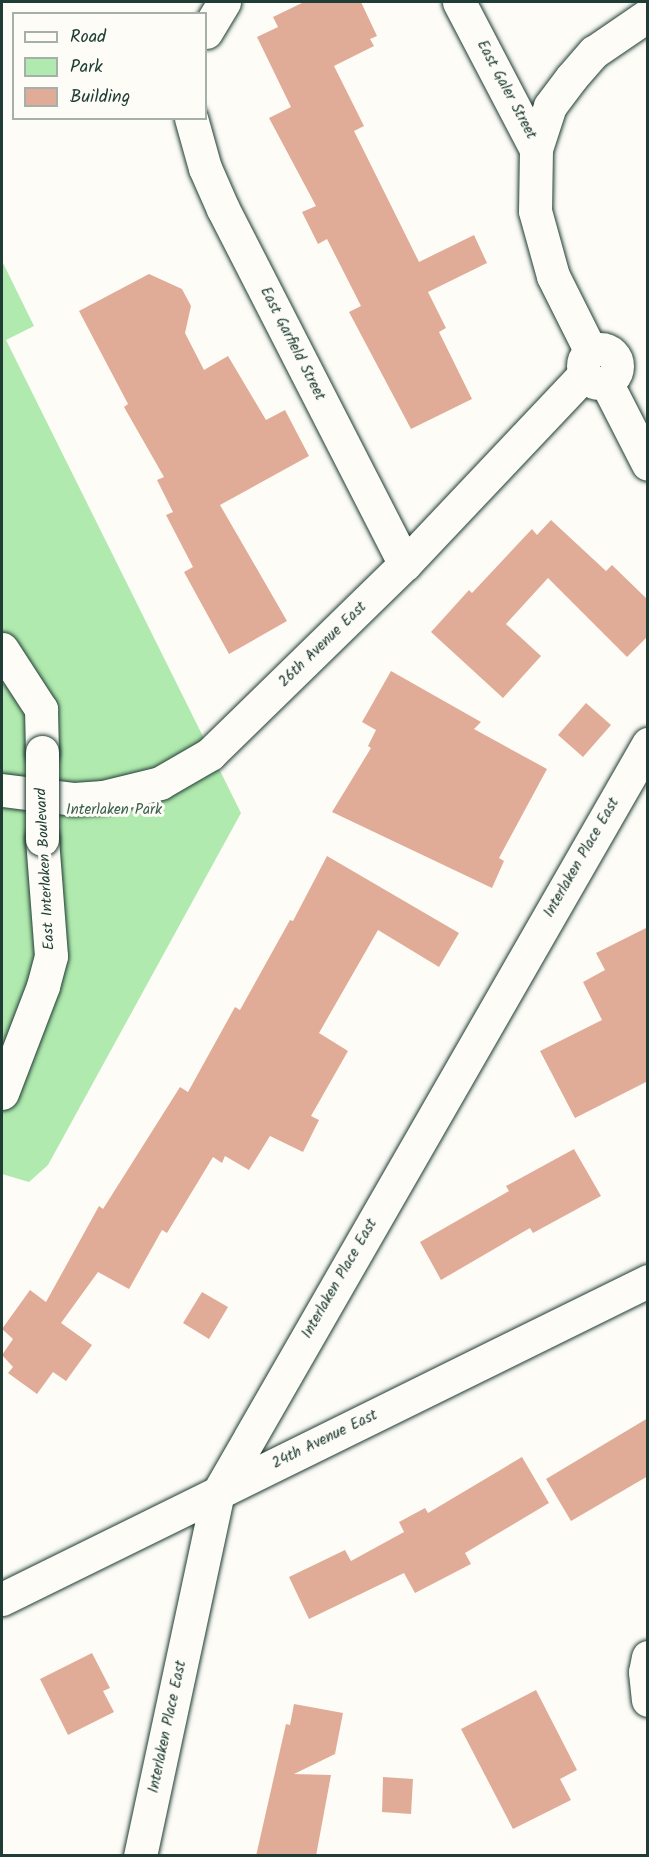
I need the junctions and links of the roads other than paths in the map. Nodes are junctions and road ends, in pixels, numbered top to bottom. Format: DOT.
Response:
graph roads {
  1 [pos="224,2"];
  2 [pos="459,2"];
  3 [pos="648,15"];
  4 [pos="207,30"];
  5 [pos="192,120"];
  6 [pos="536,149"];
  7 [pos="594,370"];
  8 [pos="648,464"];
  9 [pos="405,564"];
  10 [pos="2,649"];
  11 [pos="648,744"];
  12 [pos="2,790"];
  13 [pos="2,1093"];
  14 [pos="648,1281"];
  15 [pos="218,1493"];
  16 [pos="2,1599"];
  17 [pos="648,1657"];
  18 [pos="648,1700"];
  19 [pos="140,1856"];
  1 -- 4 [label="street"];
  2 -- 6 [label="street, East Galer Street"];
  3 -- 6 [label="street"];
  5 -- 9 [label="street, East Garfield Street"];
  6 -- 7 [label="street, East Galer Street"];
  7 -- 8 [label="street, East Galer Street"];
  7 -- 9 [label="street, 26th Avenue East"];
  9 -- 12 [label="street, 26th Avenue East"];
  10 -- 13 [label="street, East Interlaken Boulevard, bridge"];
  11 -- 15 [label="street, Interlaken Place East"];
  14 -- 15 [label="street, 24th Avenue East"];
  15 -- 16 [label="street, 24th Avenue East"];
  15 -- 19 [label="street, Interlaken Place East"];
  17 -- 18 [label="street"];
}
